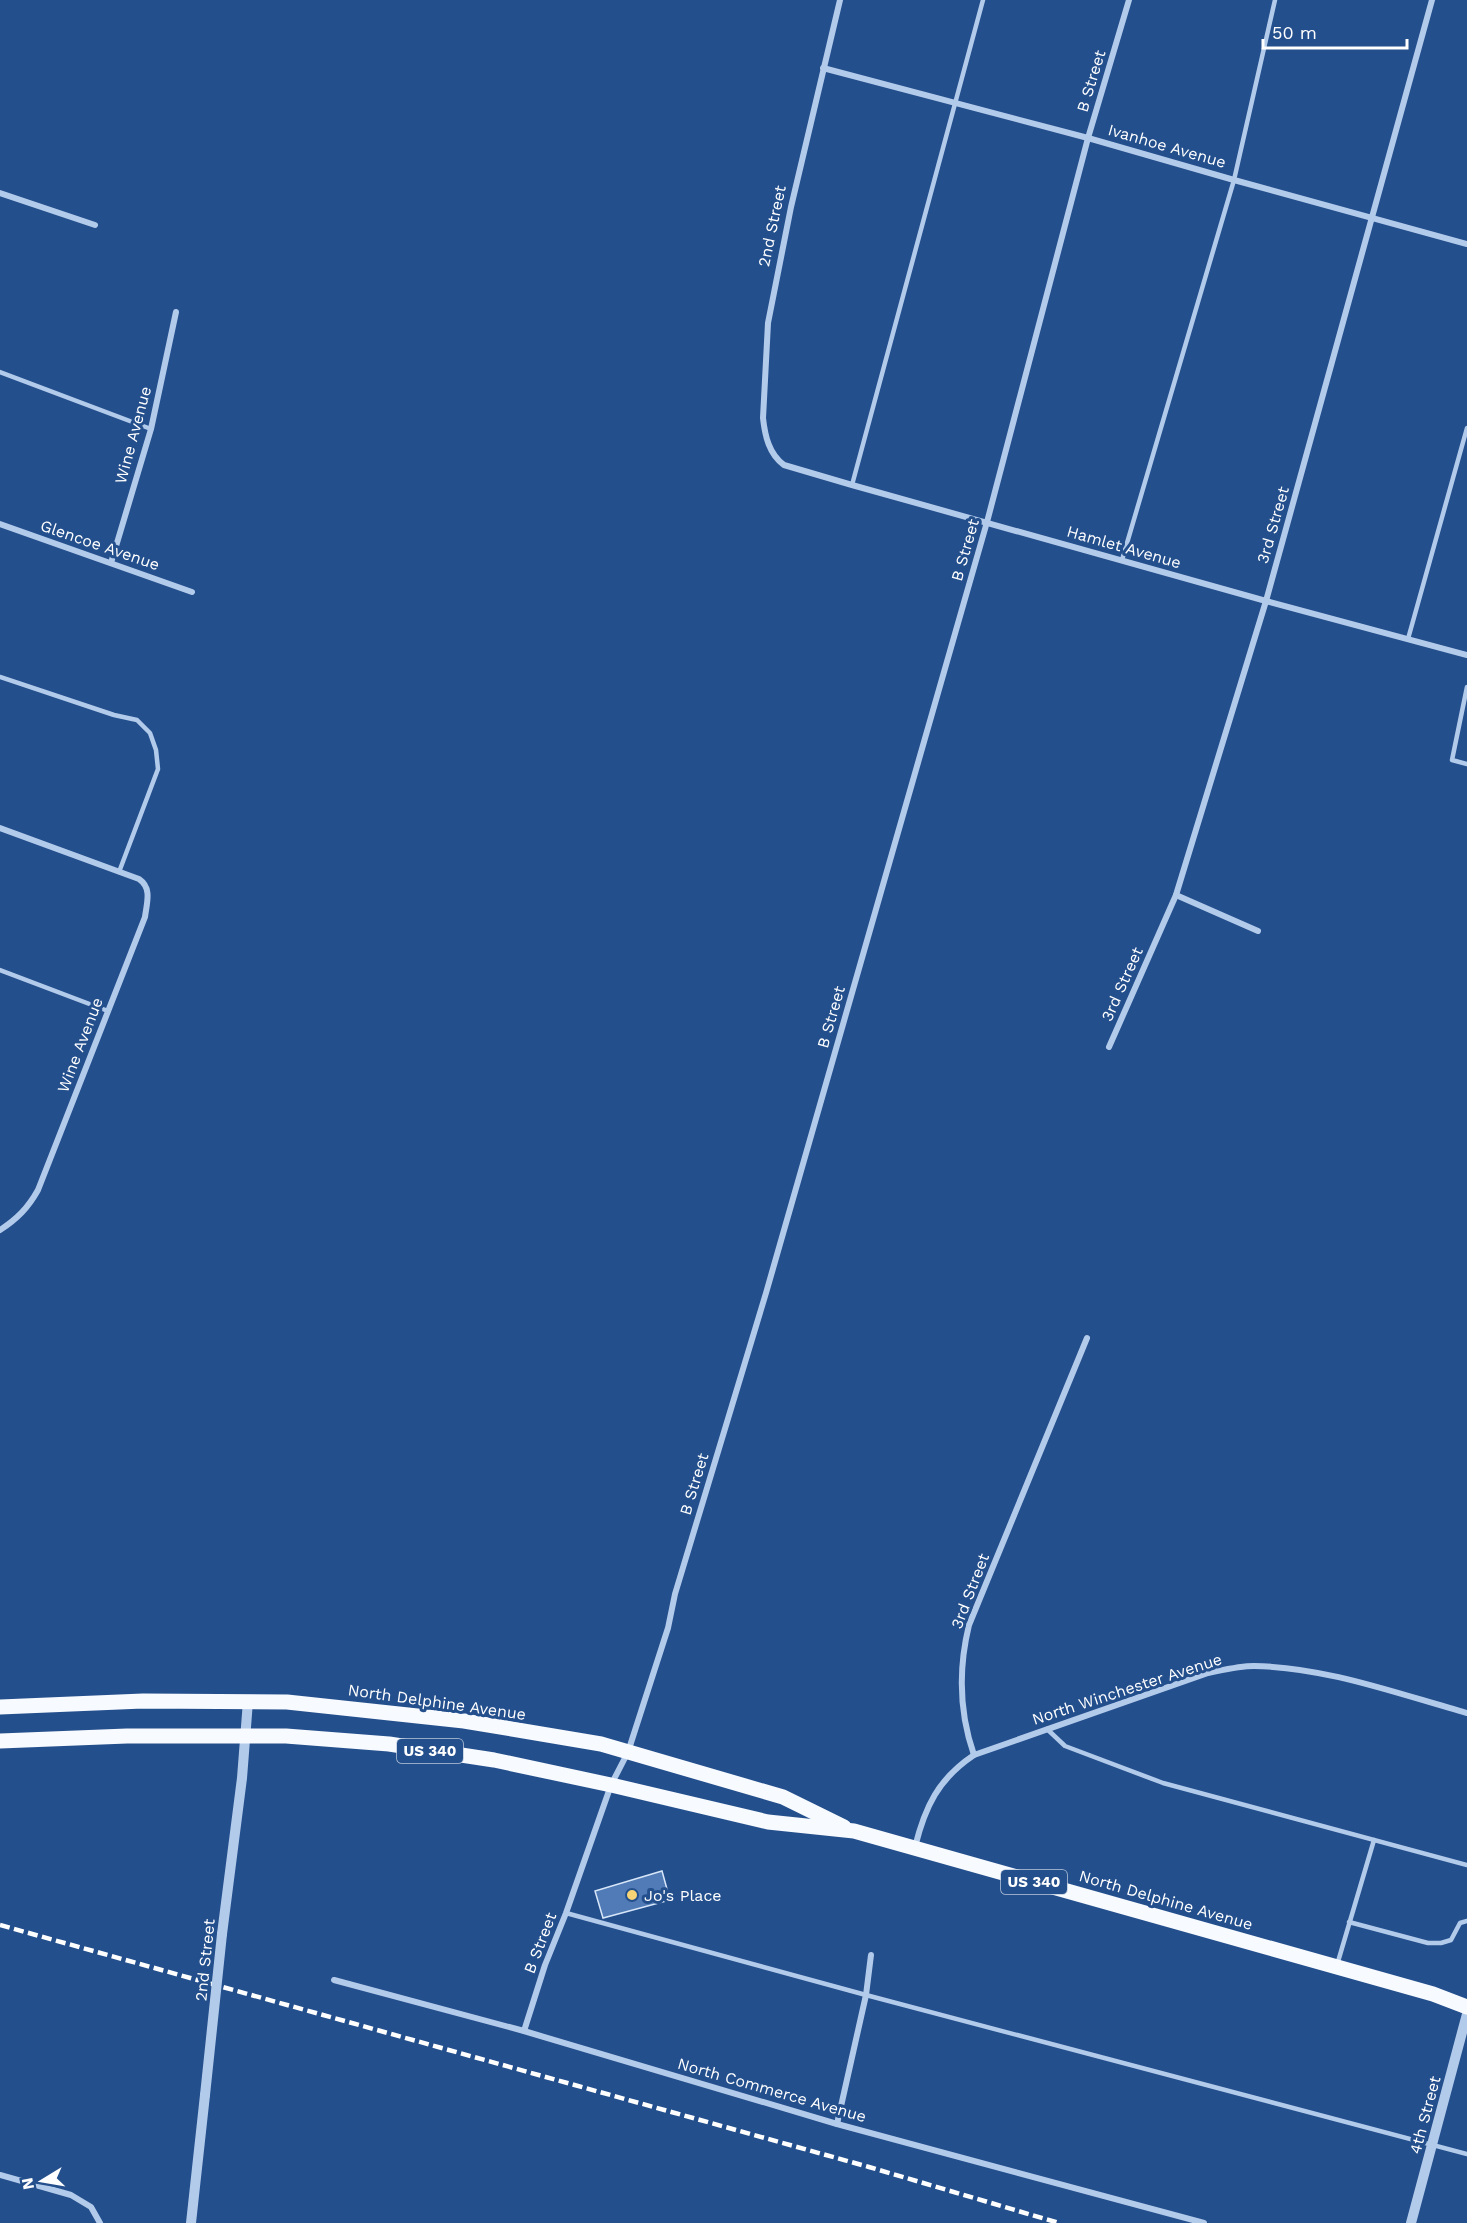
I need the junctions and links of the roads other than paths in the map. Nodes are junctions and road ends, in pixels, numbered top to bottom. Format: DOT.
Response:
graph roads {
  1 [pos="840,0"];
  2 [pos="983,0"];
  3 [pos="1129,0"];
  4 [pos="1275,0"];
  5 [pos="1432,0"];
  6 [pos="823,68"];
  7 [pos="954,104"];
  8 [pos="1088,138"];
  9 [pos="1234,180"];
  10 [pos="0,193"];
  11 [pos="1372,217"];
  12 [pos="95,225"];
  13 [pos="1467,243"];
  14 [pos="176,312"];
  15 [pos="0,372"];
  16 [pos="1467,428"];
  17 [pos="151,429"];
  18 [pos="777,460"];
  19 [pos="852,484"];
  20 [pos="987,522"];
  21 [pos="0,524"];
  22 [pos="1122,560"];
  23 [pos="111,563"];
  24 [pos="192,592"];
  25 [pos="1266,601"];
  26 [pos="1408,639"];
  27 [pos="1467,655"];
  28 [pos="0,677"];
  29 [pos="1467,687"];
  30 [pos="1467,764"];
  31 [pos="0,828"];
  32 [pos="119,872"];
  33 [pos="1176,895"];
  34 [pos="1258,931"];
  35 [pos="0,970"];
  36 [pos="108,1011"];
  37 [pos="1109,1047"];
  38 [pos="0,1230"];
  39 [pos="1088,1338"];
  40 [pos="248,1701"];
  41 [pos="0,1707"];
  42 [pos="1467,1713"];
  43 [pos="1047,1729"];
  44 [pos="245,1736"];
  45 [pos="0,1741"];
  46 [pos="628,1752"];
  47 [pos="974,1755"];
  48 [pos="611,1785"];
  49 [pos="854,1831"];
  50 [pos="1374,1840"];
  51 [pos="915,1848"];
  52 [pos="1467,1864"];
  53 [pos="566,1913"];
  54 [pos="1467,1921"];
  55 [pos="1349,1923"];
  56 [pos="871,1955"];
  57 [pos="1336,1967"];
  58 [pos="334,1980"];
  59 [pos="866,1995"];
  60 [pos="1467,2007"];
  61 [pos="1467,2014"];
  62 [pos="524,2031"];
  63 [pos="837,2124"];
  64 [pos="1432,2145"];
  65 [pos="1467,2154"];
  66 [pos="0,2175"];
  67 [pos="100,2223"];
  68 [pos="191,2223"];
  69 [pos="1204,2223"];
  70 [pos="1411,2223"];
  1 -- 6 [label="street, 2nd Street"];
  2 -- 7 [label="lane"];
  3 -- 8 [label="street, B Street"];
  4 -- 9 [label="lane"];
  5 -- 11 [label="street, 3rd Street"];
  6 -- 7 [label="street, Ivanhoe Avenue"];
  6 -- 18 [label="street, 2nd Street"];
  7 -- 8 [label="street, Ivanhoe Avenue"];
  7 -- 19 [label="lane"];
  8 -- 9 [label="street, Ivanhoe Avenue"];
  8 -- 20 [label="street, B Street"];
  9 -- 11 [label="street, Ivanhoe Avenue"];
  9 -- 22 [label="lane"];
  10 -- 12 [label="street"];
  11 -- 13 [label="street, Ivanhoe Avenue"];
  11 -- 25 [label="street, 3rd Street"];
  14 -- 17 [label="street, Wine Avenue"];
  15 -- 17 [label="lane"];
  16 -- 26 [label="lane"];
  17 -- 23 [label="street, Wine Avenue"];
  18 -- 19 [label="street, Hamlet Avenue"];
  19 -- 20 [label="street, Hamlet Avenue"];
  20 -- 22 [label="street, Hamlet Avenue"];
  20 -- 46 [label="street, B Street"];
  21 -- 23 [label="street, Glencoe Avenue"];
  22 -- 25 [label="street, Hamlet Avenue"];
  23 -- 24 [label="street, Glencoe Avenue"];
  25 -- 26 [label="street, Hamlet Avenue"];
  25 -- 33 [label="street, 3rd Street"];
  26 -- 27 [label="street, Hamlet Avenue"];
  28 -- 32 [label="lane"];
  29 -- 30 [label="lane"];
  31 -- 32 [label="street"];
  32 -- 36 [label="street, Wine Avenue"];
  33 -- 34 [label="street"];
  33 -- 37 [label="street, 3rd Street"];
  35 -- 36 [label="lane"];
  36 -- 38 [label="street, Wine Avenue"];
  39 -- 47 [label="street, 3rd Street"];
  40 -- 41 [label="main road, North Delphine Avenue / US 340"];
  40 -- 44 [label="street, 2nd Street"];
  40 -- 46 [label="main road, North Delphine Avenue / US 340"];
  42 -- 43 [label="street, North Winchester Avenue"];
  43 -- 47 [label="street, North Winchester Avenue"];
  43 -- 50 [label="lane"];
  44 -- 45 [label="main road, North Delphine Avenue / US 340"];
  44 -- 48 [label="main road, North Delphine Avenue / US 340"];
  44 -- 68 [label="street, 2nd Street, bridge"];
  46 -- 48 [label="street, B Street"];
  46 -- 49 [label="main road, North Delphine Avenue / US 340"];
  47 -- 51 [label="street"];
  48 -- 49 [label="main road, North Delphine Avenue / US 340"];
  48 -- 53 [label="street, B Street"];
  49 -- 51 [label="main road, North Delphine Avenue / US 340"];
  50 -- 52 [label="lane"];
  50 -- 55 [label="lane"];
  51 -- 57 [label="main road, North Delphine Avenue / US 340"];
  53 -- 59 [label="lane"];
  53 -- 62 [label="street, B Street"];
  54 -- 55 [label="lane"];
  55 -- 57 [label="lane"];
  56 -- 59 [label="street"];
  57 -- 60 [label="main road, North Delphine Avenue / US 340"];
  58 -- 62 [label="street, North Commerce Avenue"];
  59 -- 63 [label="street"];
  59 -- 64 [label="lane"];
  61 -- 64 [label="street, 4th Street"];
  62 -- 63 [label="street, North Commerce Avenue"];
  63 -- 69 [label="street, North Commerce Avenue"];
  64 -- 65 [label="lane"];
  64 -- 70 [label="street, 4th Street"];
  66 -- 67 [label="street"];
}
